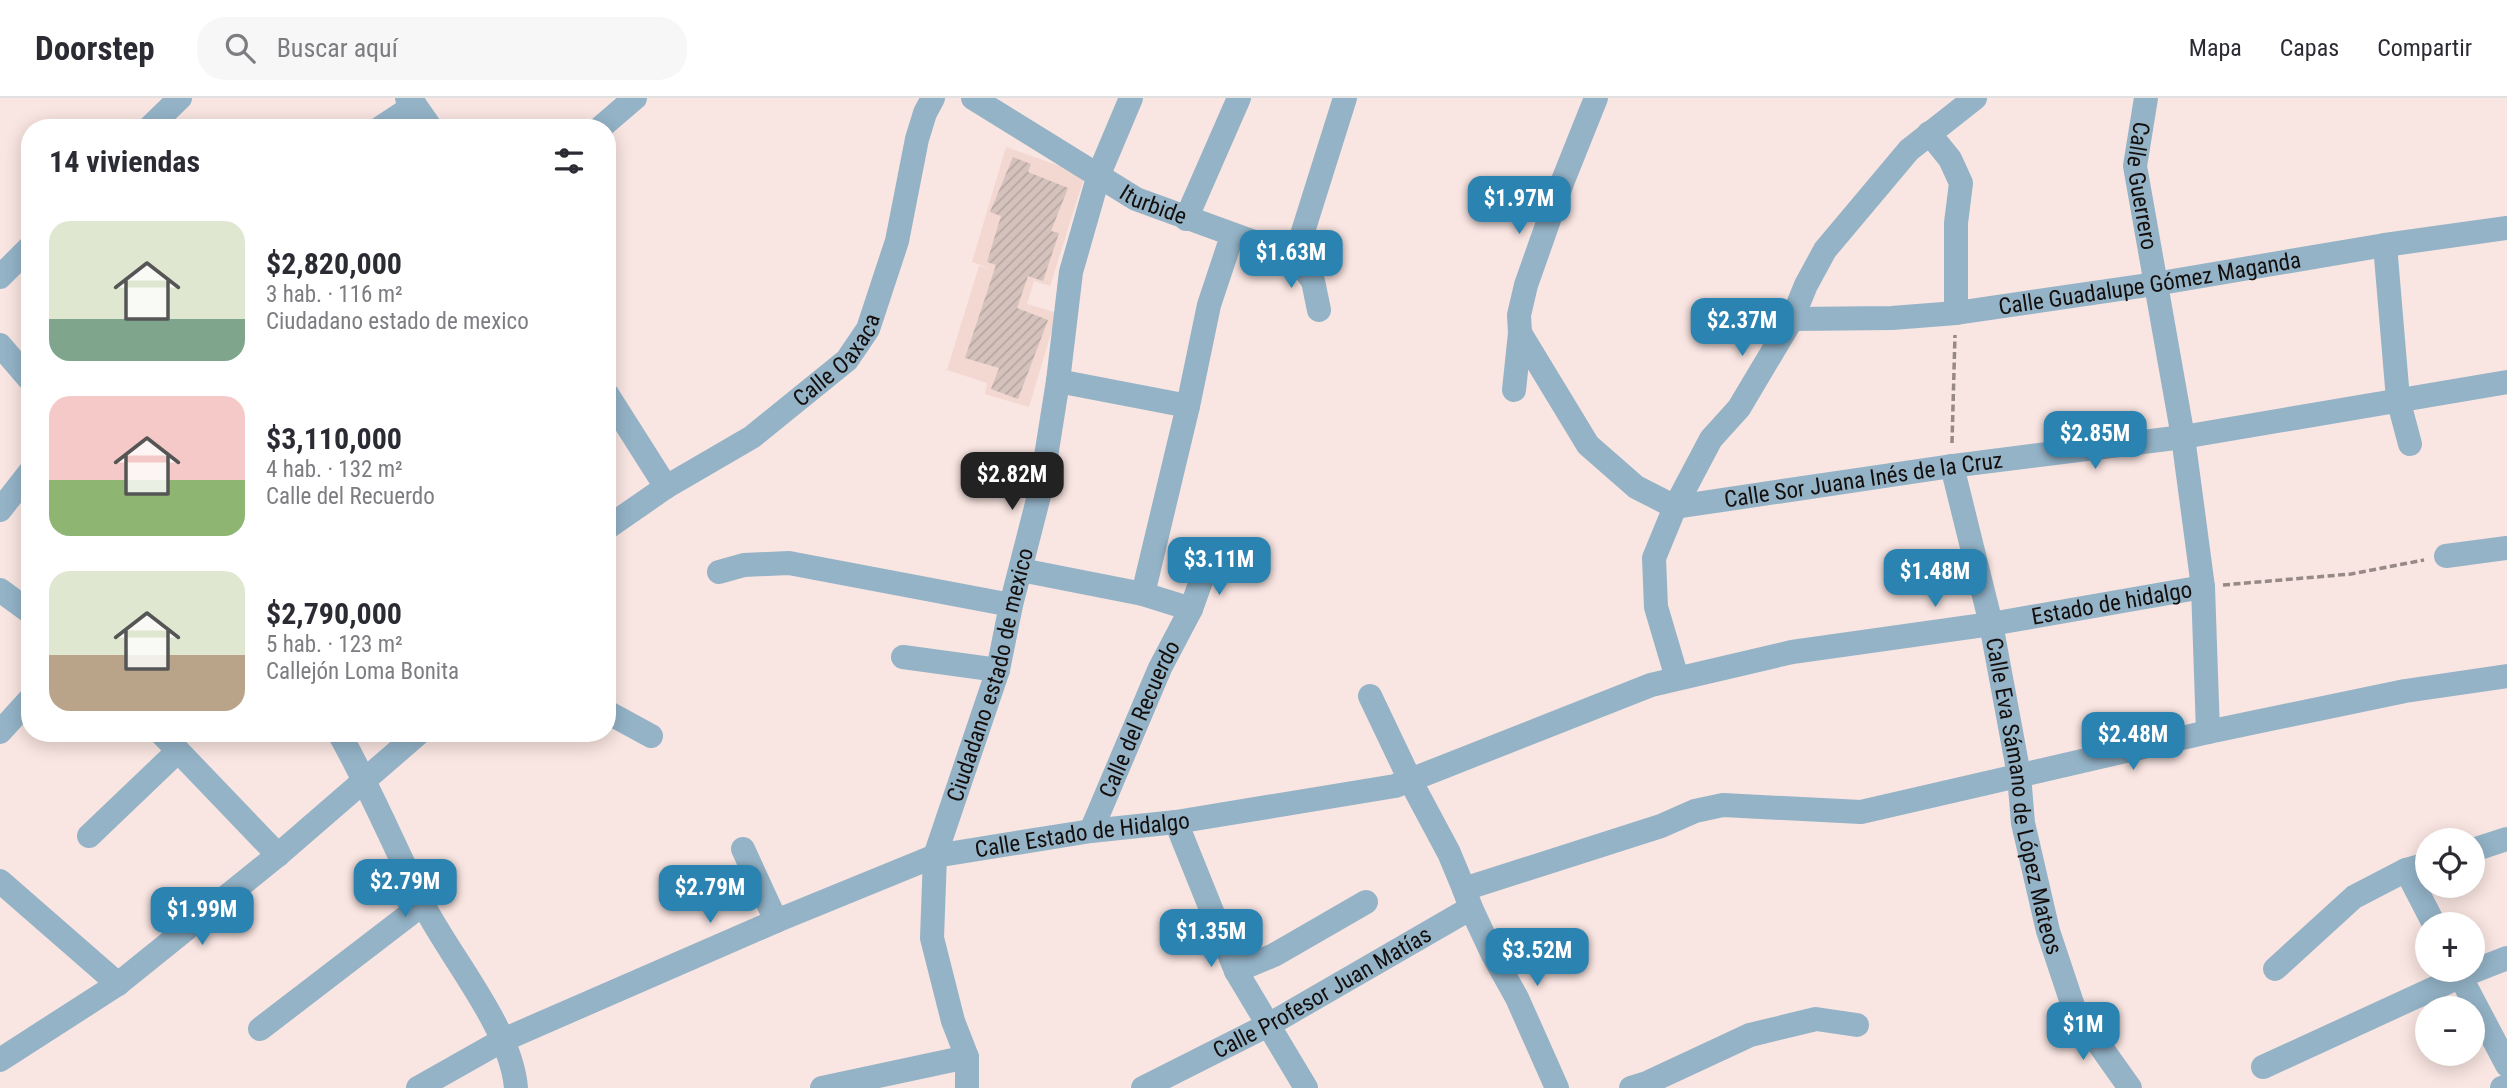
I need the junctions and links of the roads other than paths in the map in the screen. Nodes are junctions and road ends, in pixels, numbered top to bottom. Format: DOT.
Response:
graph roads {
  1 [pos="180,98"];
  2 [pos="635,98"];
  3 [pos="933,98"];
  4 [pos="973,98"];
  5 [pos="1131,98"];
  6 [pos="1239,98"];
  7 [pos="1345,98"];
  8 [pos="1596,98"];
  9 [pos="1975,98"];
  10 [pos="2146,98"];
  11 [pos="411,102"];
  12 [pos="158,119"];
  13 [pos="391,119"];
  14 [pos="424,119"];
  15 [pos="610,119"];
  16 [pos="1929,133"];
  17 [pos="1099,174"];
  18 [pos="1186,219"];
  19 [pos="2507,228"];
  20 [pos="1232,236"];
  21 [pos="2385,245"];
  22 [pos="21,256"];
  23 [pos="1295,257"];
  24 [pos="0,277"];
  25 [pos="2155,284"];
  26 [pos="1319,310"];
  27 [pos="1956,313"];
  28 [pos="1792,319"];
  29 [pos="1520,333"];
  30 [pos="0,345"];
  31 [pos="21,370"];
  32 [pos="1058,381"];
  33 [pos="2507,382"];
  34 [pos="1514,390"];
  35 [pos="2398,399"];
  36 [pos="1188,406"];
  37 [pos="616,408"];
  38 [pos="2183,437"];
  39 [pos="2410,444"];
  40 [pos="1952,466"];
  41 [pos="21,483"];
  42 [pos="666,487"];
  43 [pos="1675,507"];
  44 [pos="0,510"];
  45 [pos="616,522"];
  46 [pos="2507,548"];
  47 [pos="2446,556"];
  48 [pos="1021,570"];
  49 [pos="1205,570"];
  50 [pos="719,572"];
  51 [pos="2203,587"];
  52 [pos="0,590"];
  53 [pos="1143,594"];
  54 [pos="21,605"];
  55 [pos="1011,605"];
  56 [pos="1191,609"];
  57 [pos="1991,624"];
  58 [pos="903,657"];
  59 [pos="998,670"];
  60 [pos="2507,676"];
  61 [pos="1677,678"];
  62 [pos="1370,696"];
  63 [pos="21,709"];
  64 [pos="616,717"];
  65 [pos="0,732"];
  66 [pos="2208,732"];
  67 [pos="651,736"];
  68 [pos="169,742"];
  69 [pos="345,742"];
  70 [pos="409,742"];
  71 [pos="2019,775"];
  72 [pos="1410,780"];
  73 [pos="366,781"];
  74 [pos="1176,822"];
  75 [pos="1091,831"];
  76 [pos="89,836"];
  77 [pos="2507,839"];
  78 [pos="2485,845"];
  79 [pos="743,849"];
  80 [pos="278,855"];
  81 [pos="935,856"];
  82 [pos="2415,867"];
  83 [pos="0,881"];
  84 [pos="1468,899"];
  85 [pos="1366,902"];
  86 [pos="423,904"];
  87 [pos="776,921"];
  88 [pos="2507,958"];
  89 [pos="2485,965"];
  90 [pos="2275,969"];
  91 [pos="1236,971"];
  92 [pos="2440,982"];
  93 [pos="2464,982"];
  94 [pos="118,984"];
  95 [pos="1270,1024"];
  96 [pos="1857,1025"];
  97 [pos="260,1029"];
  98 [pos="503,1040"];
  99 [pos="967,1056"];
  100 [pos="0,1059"];
  101 [pos="2507,1065"];
  102 [pos="2263,1067"];
  103 [pos="1302,1086"];
  104 [pos="2507,1086"];
  105 [pos="418,1088"];
  106 [pos="516,1088"];
  107 [pos="822,1088"];
  108 [pos="967,1088"];
  109 [pos="1143,1088"];
  110 [pos="1557,1088"];
  111 [pos="1631,1088"];
  112 [pos="2130,1088"];
  113 [pos="2502,1088"];
  1 -- 12 [label="street"];
  2 -- 15 [label="street"];
  3 -- 42 [label="street, Calle Oaxaca"];
  4 -- 17 [label="street, Iturbide"];
  5 -- 17 [label="street, Ciudadano estado de mexico"];
  6 -- 18 [label="street"];
  7 -- 23 [label="street"];
  8 -- 29 [label="street"];
  9 -- 16 [label="street"];
  10 -- 25 [label="street, Calle Guerrero"];
  11 -- 13 [label="street"];
  11 -- 14 [label="street"];
  16 -- 27 [label="street"];
  16 -- 28 [label="street"];
  17 -- 18 [label="street, Iturbide"];
  17 -- 32 [label="street, Ciudadano estado de mexico"];
  18 -- 20 [label="street, Iturbide"];
  19 -- 21 [label="street, Calle Guadalupe Gómez Maganda"];
  20 -- 23 [label="street, Iturbide"];
  20 -- 36 [label="street"];
  21 -- 25 [label="street, Calle Guadalupe Gómez Maganda"];
  21 -- 35 [label="street"];
  22 -- 24 [label="street"];
  23 -- 26 [label="street"];
  25 -- 27 [label="street, Calle Guadalupe Gómez Maganda"];
  25 -- 38 [label="street, Calle Guerrero"];
  27 -- 28 [label="street, Calle Guadalupe Gómez Maganda"];
  28 -- 43 [label="street"];
  29 -- 34 [label="street"];
  29 -- 43 [label="street"];
  30 -- 31 [label="street"];
  32 -- 36 [label="street"];
  32 -- 48 [label="street, Ciudadano estado de mexico"];
  33 -- 35 [label="street, Calle Sor Juana Inés de la Cruz"];
  35 -- 38 [label="street, Calle Sor Juana Inés de la Cruz"];
  35 -- 39 [label="street"];
  36 -- 53 [label="street"];
  37 -- 42 [label="street"];
  38 -- 40 [label="street, Calle Sor Juana Inés de la Cruz"];
  38 -- 51 [label="street, Calle Guerrero"];
  40 -- 43 [label="street, Calle Sor Juana Inés de la Cruz"];
  40 -- 57 [label="street, Calle Eva Sámano de López Mateos"];
  41 -- 44 [label="street"];
  42 -- 45 [label="street, Calle Oaxaca"];
  43 -- 61 [label="street"];
  46 -- 47 [label="street"];
  48 -- 53 [label="street"];
  48 -- 55 [label="street, Ciudadano estado de mexico"];
  49 -- 56 [label="street, Calle del Recuerdo"];
  50 -- 55 [label="street"];
  51 -- 57 [label="street, Estado de hidalgo"];
  51 -- 66 [label="street, Calle Guerrero"];
  52 -- 54 [label="street"];
  53 -- 56 [label="street"];
  55 -- 59 [label="street, Ciudadano estado de mexico"];
  56 -- 75 [label="street, Calle del Recuerdo"];
  57 -- 61 [label="street, Estado de hidalgo"];
  57 -- 71 [label="street, Calle Eva Sámano de López Mateos"];
  58 -- 59 [label="street"];
  59 -- 81 [label="street, Ciudadano estado de mexico"];
  60 -- 66 [label="street, Calle Profesor Juan Matías"];
  61 -- 72 [label="street, Calle Estado de Hidalgo"];
  62 -- 72 [label="street"];
  63 -- 65 [label="street"];
  64 -- 67 [label="street"];
  66 -- 71 [label="street, Calle Profesor Juan Matías"];
  68 -- 76 [label="street"];
  68 -- 80 [label="street"];
  69 -- 73 [label="street"];
  70 -- 73 [label="street"];
  71 -- 84 [label="street, Calle Profesor Juan Matías"];
  71 -- 112 [label="street, Calle Eva Sámano de López Mateos"];
  72 -- 74 [label="street, Calle Estado de Hidalgo"];
  72 -- 84 [label="street"];
  73 -- 80 [label="street"];
  73 -- 86 [label="street"];
  74 -- 75 [label="street, Calle Estado de Hidalgo"];
  74 -- 91 [label="street"];
  75 -- 81 [label="street, Calle Estado de Hidalgo"];
  77 -- 78 [label="street"];
  79 -- 87 [label="street"];
  80 -- 94 [label="street"];
  81 -- 87 [label="street, Calle Estado de Hidalgo"];
  81 -- 99 [label="street, Ciudadano estado de mexico"];
  82 -- 90 [label="street"];
  83 -- 94 [label="street"];
  84 -- 95 [label="street, Calle Profesor Juan Matías"];
  84 -- 110 [label="street"];
  85 -- 91 [label="street"];
  86 -- 97 [label="street"];
  86 -- 98 [label="street"];
  87 -- 98 [label="street, Calle Estado de Hidalgo"];
  88 -- 89 [label="street"];
  91 -- 95 [label="street"];
  92 -- 102 [label="street"];
  93 -- 101 [label="street"];
  94 -- 100 [label="street"];
  95 -- 103 [label="street"];
  95 -- 109 [label="street, Calle Profesor Juan Matías"];
  96 -- 111 [label="street"];
  98 -- 105 [label="street, Calle Estado de Hidalgo"];
  98 -- 106 [label="street"];
  99 -- 107 [label="street"];
  99 -- 108 [label="street, Ciudadano estado de mexico"];
  104 -- 113 [label="street"];
}
